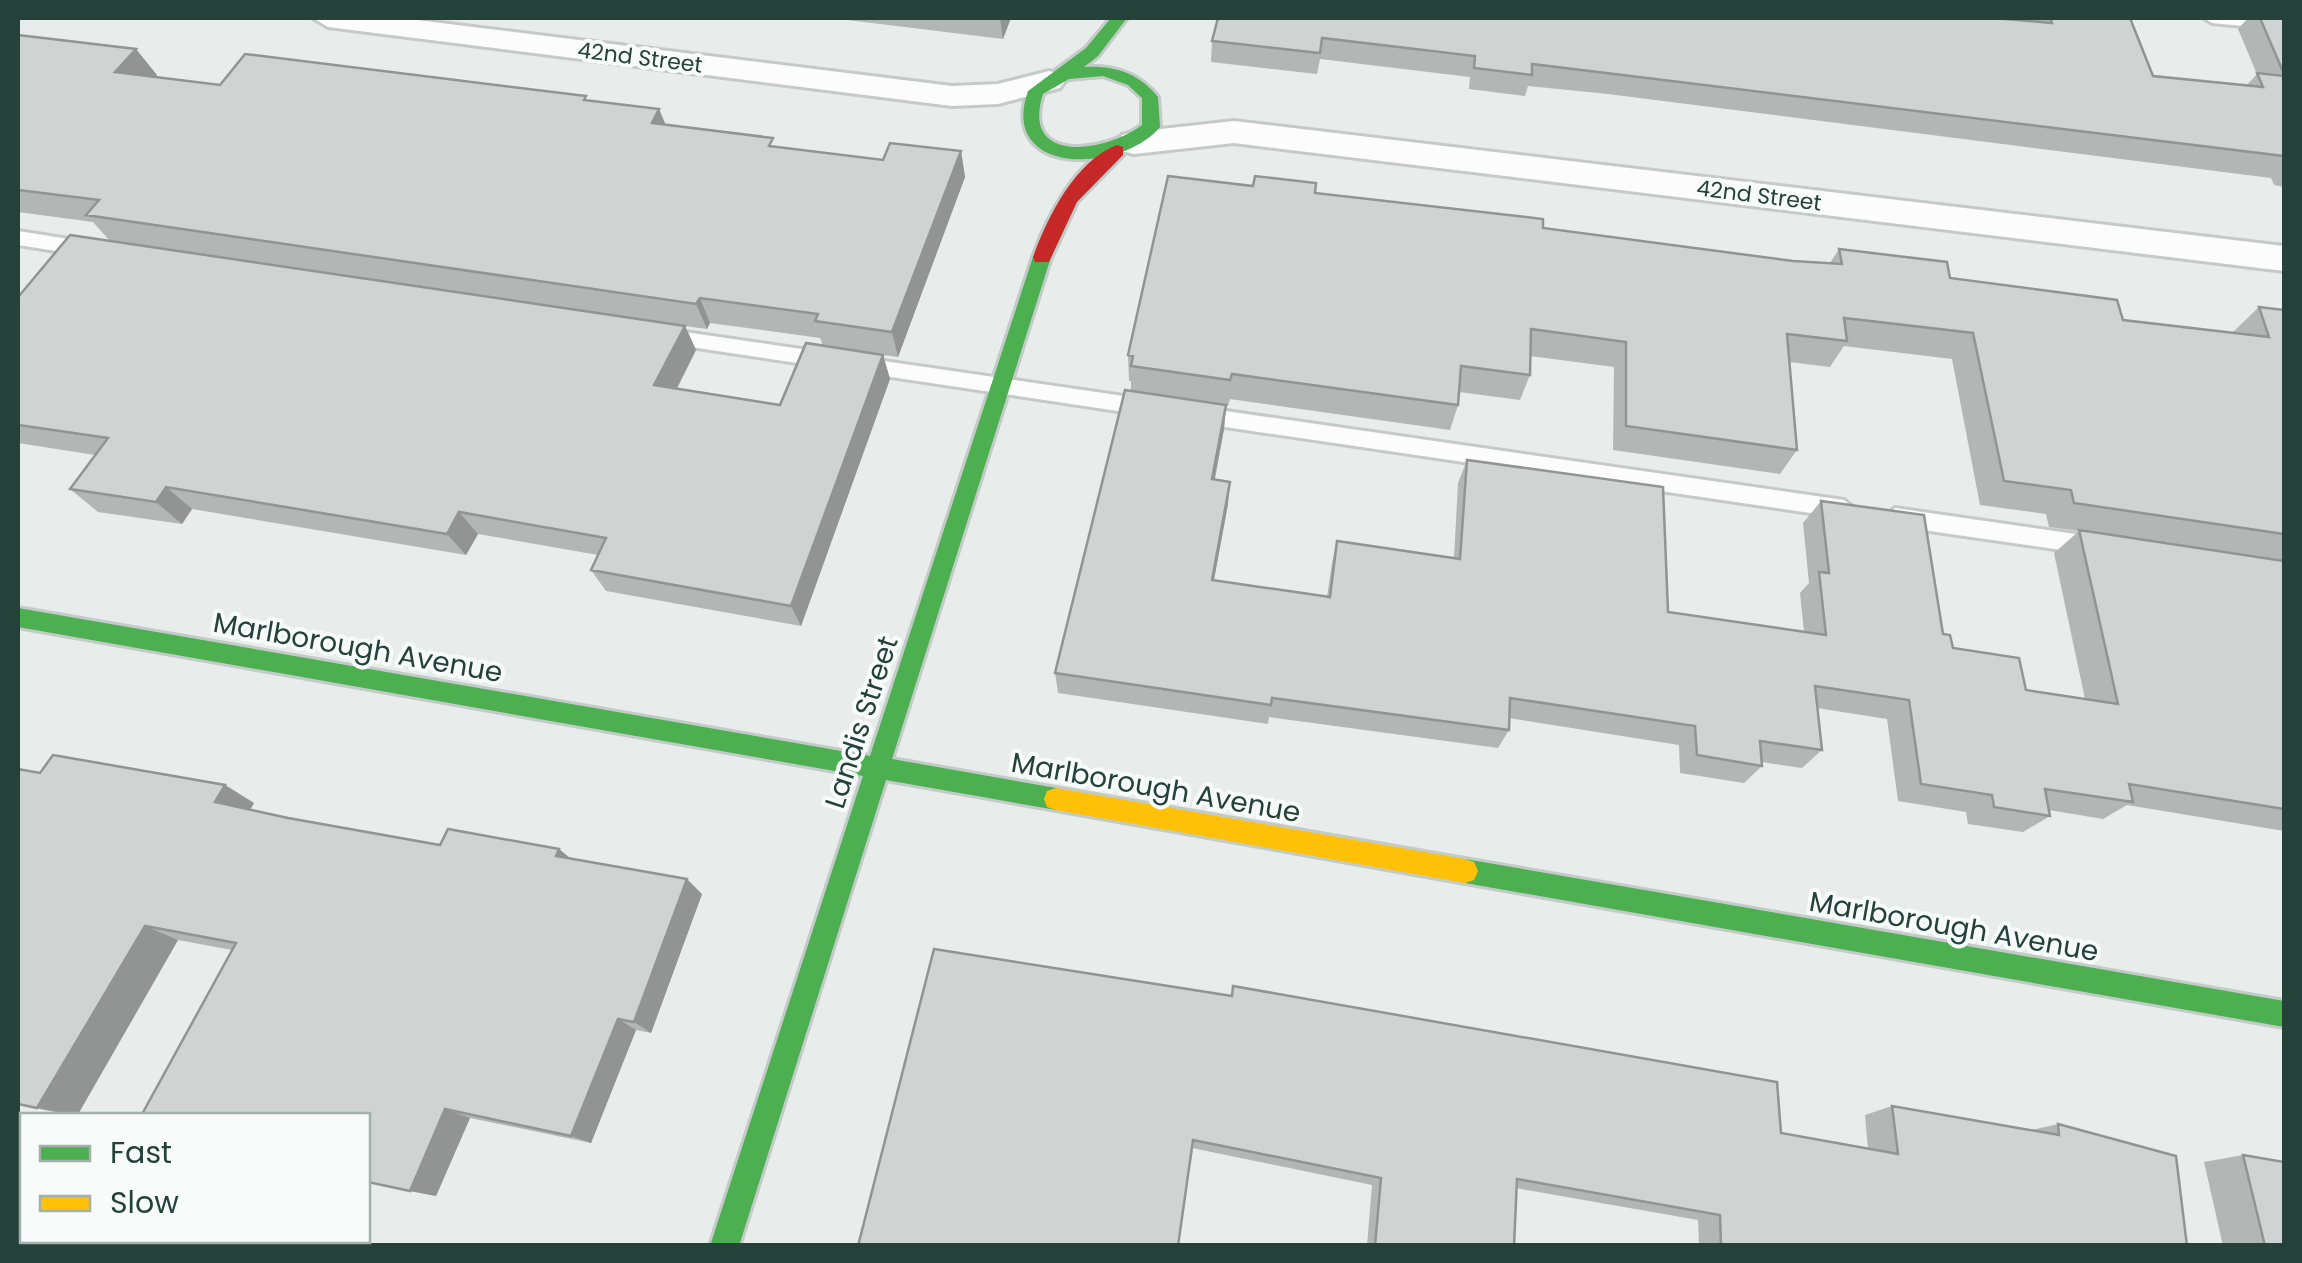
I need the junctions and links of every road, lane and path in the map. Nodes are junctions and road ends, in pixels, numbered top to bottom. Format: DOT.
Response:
graph roads {
  1 [pos="328,18"];
  2 [pos="1119,18"];
  3 [pos="2212,18"];
  4 [pos="2284,26"];
  5 [pos="1057,78"];
  6 [pos="1143,89"];
  7 [pos="952,96"];
  8 [pos="1234,132"];
  9 [pos="1036,136"];
  10 [pos="1125,147"];
  11 [pos="1054,218"];
  12 [pos="18,238"];
  13 [pos="116,253"];
  14 [pos="2284,259"];
  15 [pos="649,334"];
  16 [pos="1000,386"];
  17 [pos="2126,550"];
  18 [pos="18,618"];
  19 [pos="877,769"];
  20 [pos="2284,1014"];
  21 [pos="724,1246"];
  1 -- 7 [label="street, 42nd Street"];
  2 -- 5 [label="street"];
  2 -- 6 [label="street"];
  3 -- 4 [label="lane"];
  5 -- 6 [label="street"];
  5 -- 7 [label="street, 42nd Street"];
  5 -- 9 [label="street"];
  6 -- 8 [label="street, 42nd Street"];
  6 -- 10 [label="street"];
  7 -- 9 [label="street, 42nd Street"];
  8 -- 10 [label="street, 42nd Street"];
  8 -- 14 [label="street, 42nd Street"];
  9 -- 10 [label="street"];
  9 -- 11 [label="street, Landis Street"];
  10 -- 11 [label="street, Landis Street"];
  11 -- 16 [label="street, Landis Street"];
  12 -- 13 [label="lane"];
  15 -- 16 [label="lane"];
  16 -- 17 [label="lane"];
  16 -- 19 [label="street, Landis Street"];
  18 -- 19 [label="street, Marlborough Avenue"];
  19 -- 20 [label="street, Marlborough Avenue"];
  19 -- 21 [label="street, Landis Street"];
}
